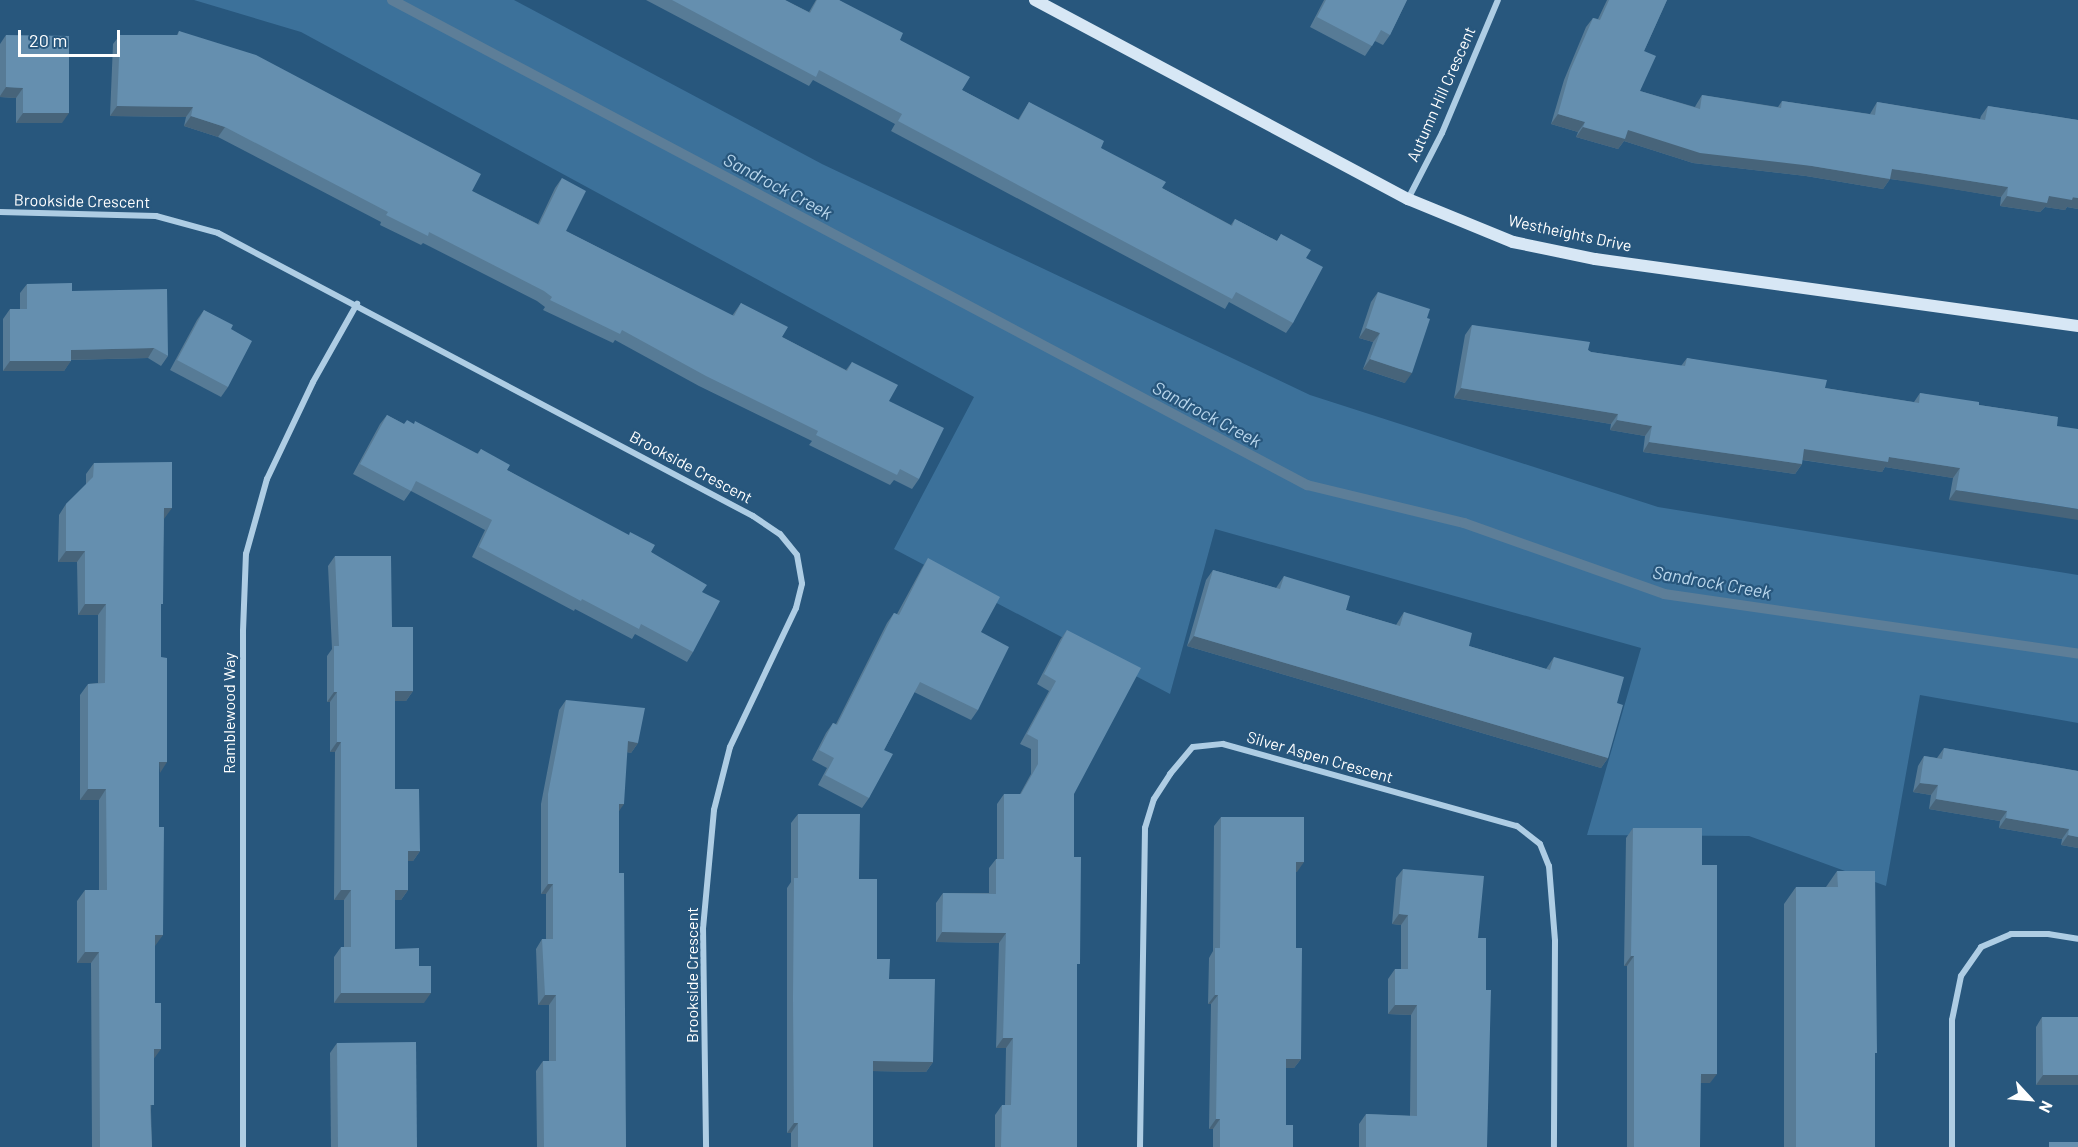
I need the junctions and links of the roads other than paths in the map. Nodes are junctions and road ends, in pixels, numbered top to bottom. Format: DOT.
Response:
graph roads {
  1 [pos="1035,0"];
  2 [pos="1498,0"];
  3 [pos="1408,199"];
  4 [pos="0,212"];
  5 [pos="357,304"];
  6 [pos="2078,326"];
  7 [pos="2078,939"];
  8 [pos="243,1147"];
  9 [pos="706,1147"];
  10 [pos="1140,1147"];
  11 [pos="1554,1147"];
  12 [pos="1952,1147"];
  1 -- 3 [label="street, Westheights Drive"];
  2 -- 3 [label="street, Autumn Hill Crescent"];
  3 -- 6 [label="street, Westheights Drive"];
  4 -- 5 [label="street, Brookside Crescent"];
  5 -- 8 [label="street, Ramblewood Way"];
  5 -- 9 [label="street, Brookside Crescent"];
  7 -- 12 [label="street"];
  10 -- 11 [label="street, Silver Aspen Crescent"];
}
